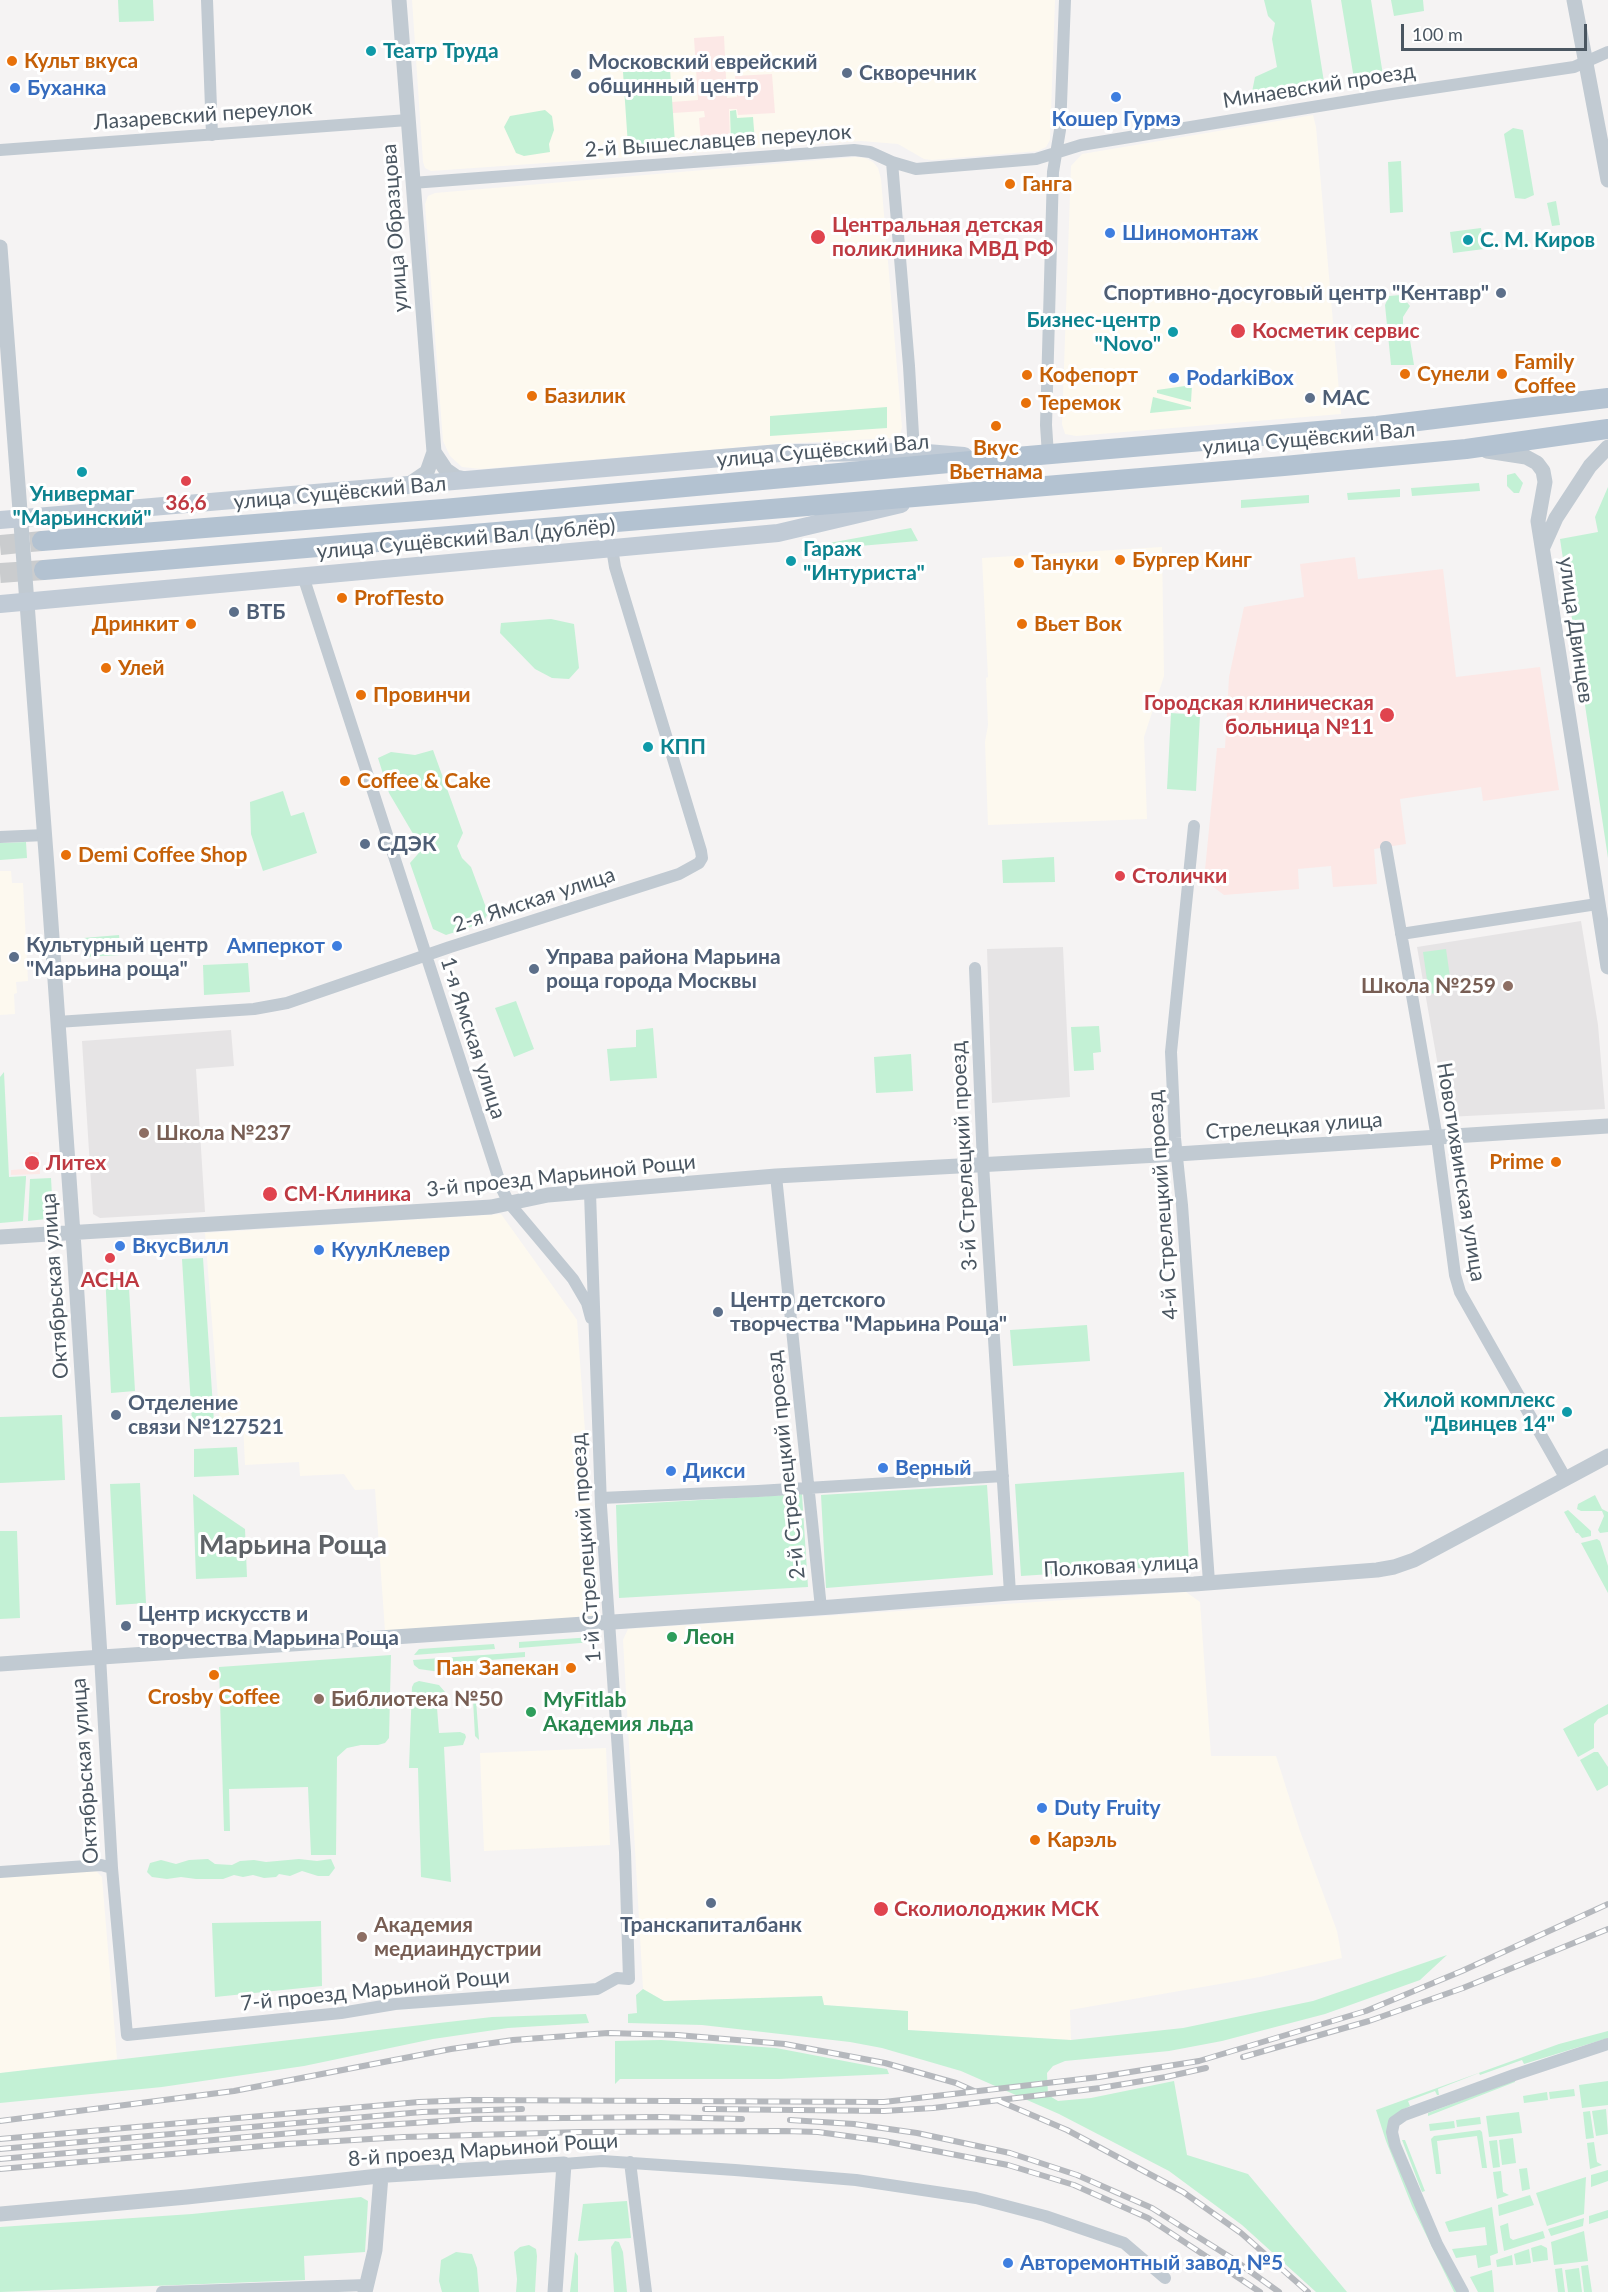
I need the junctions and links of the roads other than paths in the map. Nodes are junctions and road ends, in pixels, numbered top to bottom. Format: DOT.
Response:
graph roads {
  1 [pos="207,0"];
  2 [pos="399,0"];
  3 [pos="1065,0"];
  4 [pos="1574,0"];
  5 [pos="1608,52"];
  6 [pos="1586,62"];
  7 [pos="408,120"];
  8 [pos="212,135"];
  9 [pos="0,150"];
  10 [pos="1058,151"];
  11 [pos="892,162"];
  12 [pos="1608,180"];
  13 [pos="412,183"];
  14 [pos="0,247"];
  15 [pos="1608,398"];
  16 [pos="1608,429"];
  17 [pos="1608,447"];
  18 [pos="1466,449"];
  19 [pos="434,452"];
  20 [pos="914,452"];
  21 [pos="1048,455"];
  22 [pos="993,459"];
  23 [pos="467,480"];
  24 [pos="408,485"];
  25 [pos="932,496"];
  26 [pos="21,519"];
  27 [pos="0,520"];
  28 [pos="42,541"];
  29 [pos="1543,547"];
  30 [pos="612,548"];
  31 [pos="45,570"];
  32 [pos="303,576"];
  33 [pos="26,602"];
  34 [pos="0,604"];
  35 [pos="1194,826"];
  36 [pos="45,835"];
  37 [pos="0,837"];
  38 [pos="1386,847"];
  39 [pos="1597,904"];
  40 [pos="1401,934"];
  41 [pos="426,956"];
  42 [pos="1608,967"];
  43 [pos="975,968"];
  44 [pos="57,1022"];
  45 [pos="1608,1126"];
  46 [pos="1437,1138"];
  47 [pos="1177,1154"];
  48 [pos="983,1164"];
  49 [pos="776,1176"];
  50 [pos="590,1193"];
  51 [pos="509,1203"];
  52 [pos="73,1232"];
  53 [pos="0,1237"];
  54 [pos="594,1326"];
  55 [pos="1608,1456"];
  56 [pos="1003,1476"];
  57 [pos="1566,1479"];
  58 [pos="808,1488"];
  59 [pos="601,1498"];
  60 [pos="1209,1582"];
  61 [pos="1010,1593"];
  62 [pos="821,1608"];
  63 [pos="609,1622"];
  64 [pos="100,1656"];
  65 [pos="0,1664"];
  66 [pos="112,1868"];
  67 [pos="0,1872"];
  68 [pos="629,1947"];
  69 [pos="127,2035"];
  70 [pos="1608,2044"];
  71 [pos="630,2162"];
  72 [pos="564,2164"];
  73 [pos="381,2176"];
  74 [pos="0,2214"];
  75 [pos="1165,2278"];
  76 [pos="366,2288"];
  77 [pos="162,2292"];
  78 [pos="555,2292"];
  79 [pos="646,2292"];
  80 [pos="1463,2292"];
  1 -- 8 [label="street"];
  2 -- 7 [label="street, улица Образцова"];
  3 -- 10 [label="street"];
  4 -- 6 [label="street"];
  5 -- 6 [label="street, Минаевский проезд"];
  6 -- 10 [label="street, Минаевский проезд"];
  6 -- 12 [label="street"];
  7 -- 8 [label="street, Лазаревский переулок"];
  7 -- 13 [label="street, улица Образцова"];
  8 -- 9 [label="street, Лазаревский переулок"];
  10 -- 11 [label="street, 2-й Вышеславцев переулок"];
  10 -- 21 [label="street"];
  11 -- 13 [label="street, 2-й Вышеславцев переулок"];
  11 -- 20 [label="street"];
  13 -- 19 [label="street, улица Образцова"];
  14 -- 26 [label="street, Октябрьская улица"];
  15 -- 21 [label="main road, улица Сущёвский Вал"];
  16 -- 18 [label="main road, улица Сущёвский Вал"];
  17 -- 29 [label="street, улица Двинцев"];
  18 -- 25 [label="main road, улица Сущёвский Вал"];
  18 -- 29 [label="street, улица Двинцев"];
  19 -- 23 [label="street"];
  19 -- 24 [label="street"];
  20 -- 22 [label="main road"];
  20 -- 23 [label="main road"];
  21 -- 22 [label="main road, улица Сущёвский Вал"];
  22 -- 28 [label="main road, улица Сущёвский Вал"];
  23 -- 24 [label="main road"];
  24 -- 26 [label="main road"];
  25 -- 30 [label="main road, улица Сущёвский Вал (дублёр)"];
  25 -- 31 [label="main road, улица Сущёвский Вал"];
  26 -- 27 [label="main road"];
  26 -- 33 [label="street, Октябрьская улица"];
  29 -- 39 [label="street, улица Двинцев"];
  30 -- 32 [label="main road, улица Сущёвский Вал (дублёр)"];
  30 -- 41 [label="street, 2-я Ямская улица"];
  32 -- 33 [label="main road, улица Сущёвский Вал (дублёр)"];
  32 -- 41 [label="street, 1-я Ямская улица"];
  33 -- 34 [label="main road, улица Сущёвский Вал (дублёр)"];
  33 -- 36 [label="street, Октябрьская улица"];
  35 -- 47 [label="street, 4-й Стрелецкий проезд"];
  36 -- 37 [label="street"];
  36 -- 44 [label="street, Октябрьская улица"];
  38 -- 40 [label="street, Новотихвинская улица"];
  39 -- 40 [label="street"];
  39 -- 42 [label="street, улица Двинцев"];
  40 -- 46 [label="street, Новотихвинская улица"];
  41 -- 44 [label="street, 2-я Ямская улица"];
  41 -- 51 [label="street, 1-я Ямская улица"];
  43 -- 48 [label="street, 3-й Стрелецкий проезд"];
  44 -- 52 [label="street, Октябрьская улица"];
  45 -- 46 [label="street, Стрелецкая улица"];
  46 -- 47 [label="street, Стрелецкая улица"];
  46 -- 57 [label="street, Новотихвинская улица"];
  47 -- 48 [label="street, Стрелецкая улица"];
  47 -- 60 [label="street, 4-й Стрелецкий проезд"];
  48 -- 49 [label="street, 3-й проезд Марьиной Рощи"];
  48 -- 56 [label="street, 3-й Стрелецкий проезд"];
  49 -- 50 [label="street, 3-й проезд Марьиной Рощи"];
  49 -- 58 [label="street, 2-й Стрелецкий проезд"];
  50 -- 51 [label="street, 3-й проезд Марьиной Рощи"];
  50 -- 54 [label="street, 1-й Стрелецкий проезд"];
  51 -- 52 [label="street, 3-й проезд Марьиной Рощи"];
  51 -- 54 [label="street, 1-й Стрелецкий проезд"];
  52 -- 53 [label="street, 3-й проезд Марьиной Рощи"];
  52 -- 64 [label="street, Октябрьская улица"];
  54 -- 59 [label="street, 1-й Стрелецкий проезд"];
  55 -- 57 [label="street, Полковая улица"];
  56 -- 58 [label="street"];
  56 -- 61 [label="street, 3-й Стрелецкий проезд"];
  57 -- 60 [label="street, Полковая улица"];
  58 -- 59 [label="street"];
  58 -- 62 [label="street, 2-й Стрелецкий проезд"];
  59 -- 63 [label="street, 1-й Стрелецкий проезд"];
  60 -- 61 [label="street, Полковая улица"];
  61 -- 62 [label="street, Полковая улица"];
  62 -- 63 [label="street, Полковая улица"];
  63 -- 64 [label="street, Полковая улица"];
  63 -- 68 [label="street, 1-й Стрелецкий проезд"];
  64 -- 65 [label="street, Полковая улица"];
  64 -- 66 [label="street, Октябрьская улица"];
  66 -- 67 [label="street"];
  66 -- 69 [label="street, Октябрьская улица"];
  68 -- 69 [label="street, 7-й проезд Марьиной Рощи"];
  70 -- 80 [label="street"];
  71 -- 72 [label="street, 8-й проезд Марьиной Рощи"];
  71 -- 75 [label="street, 8-й проезд Марьиной Рощи"];
  71 -- 79 [label="street"];
  72 -- 73 [label="street, 8-й проезд Марьиной Рощи"];
  72 -- 78 [label="street"];
  73 -- 74 [label="street, 8-й проезд Марьиной Рощи"];
  73 -- 76 [label="street"];
  76 -- 77 [label="street"];
}
